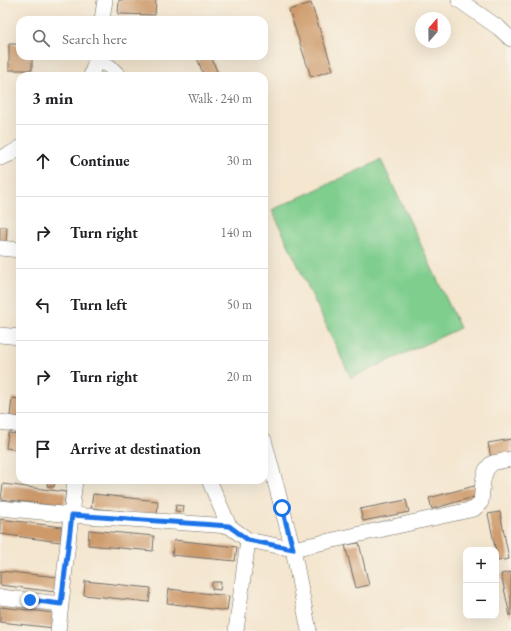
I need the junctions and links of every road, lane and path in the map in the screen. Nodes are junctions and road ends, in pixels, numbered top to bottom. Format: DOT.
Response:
graph roads {
  1 [pos="105,0"];
  2 [pos="459,0"];
  3 [pos="103,16"];
  4 [pos="505,26"];
  5 [pos="511,39"];
  6 [pos="96,60"];
  7 [pos="100,60"];
  8 [pos="92,72"];
  9 [pos="115,72"];
  10 [pos="16,150"];
  11 [pos="0,158"];
  12 [pos="0,248"];
  13 [pos="16,250"];
  14 [pos="0,336"];
  15 [pos="16,337"];
  16 [pos="0,422"];
  17 [pos="16,424"];
  18 [pos="268,455"];
  19 [pos="511,459"];
  20 [pos="75,484"];
  21 [pos="212,484"];
  22 [pos="0,508"];
  23 [pos="72,515"];
  24 [pos="229,526"];
  25 [pos="248,540"];
  26 [pos="293,549"];
  27 [pos="0,597"];
  28 [pos="61,604"];
  29 [pos="58,631"];
  30 [pos="236,631"];
  31 [pos="309,631"];
  1 -- 3 [label="street"];
  2 -- 4 [label="street"];
  4 -- 5 [label="street"];
  6 -- 8 [label="street"];
  7 -- 9 [label="street"];
  10 -- 11 [label="street"];
  12 -- 13 [label="street"];
  14 -- 15 [label="street"];
  16 -- 17 [label="street"];
  18 -- 26 [label="street"];
  19 -- 26 [label="street"];
  20 -- 23 [label="street"];
  21 -- 24 [label="street"];
  22 -- 23 [label="street"];
  23 -- 24 [label="street"];
  23 -- 28 [label="street"];
  24 -- 25 [label="street"];
  25 -- 26 [label="street"];
  25 -- 30 [label="street"];
  26 -- 31 [label="street"];
  27 -- 28 [label="street"];
  28 -- 29 [label="street"];
}
